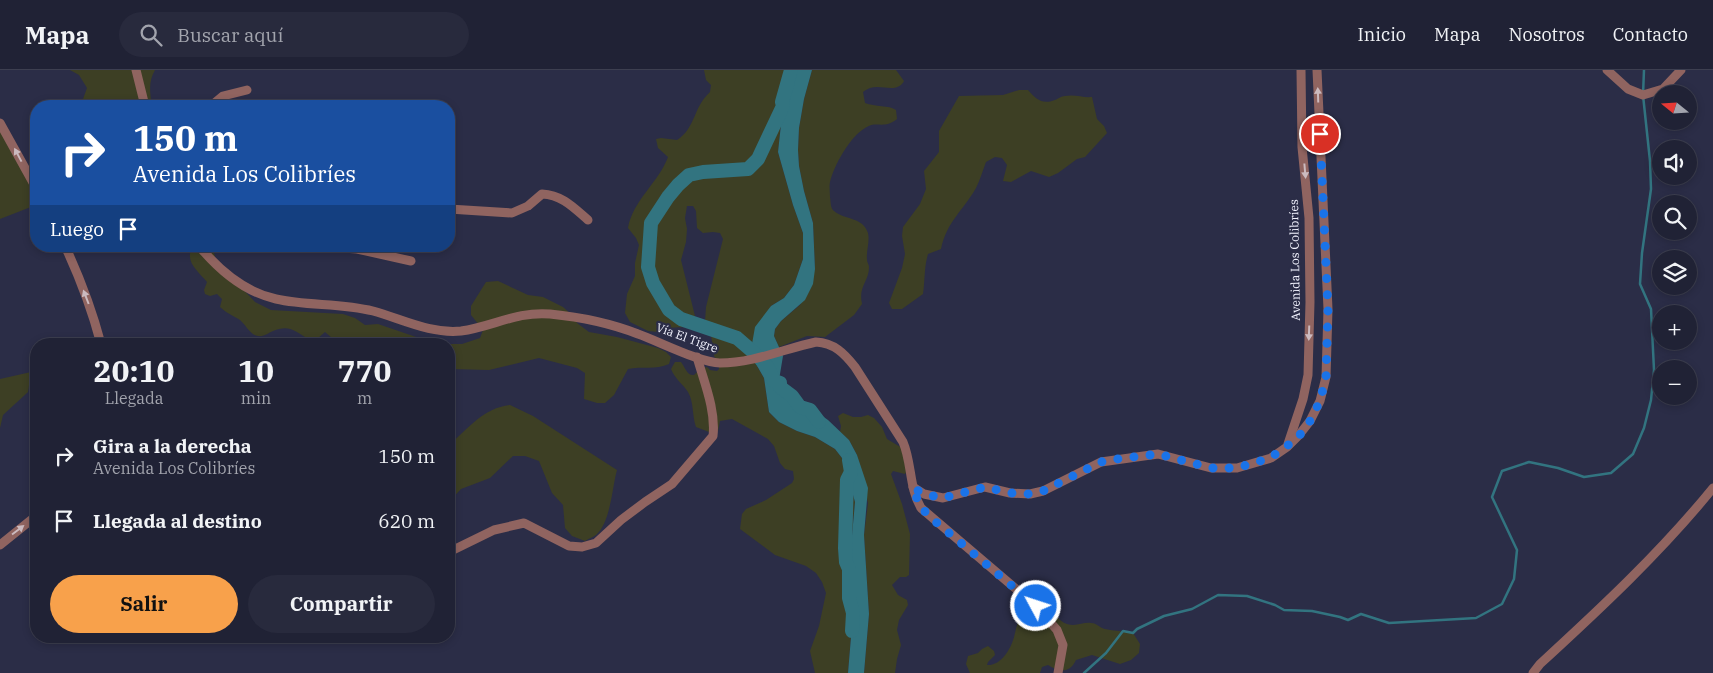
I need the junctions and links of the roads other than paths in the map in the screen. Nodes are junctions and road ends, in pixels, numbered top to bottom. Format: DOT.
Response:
graph roads {
  1 [pos="136,70"];
  2 [pos="1301,70"];
  3 [pos="1317,70"];
  4 [pos="1607,70"];
  5 [pos="1681,70"];
  6 [pos="247,90"];
  7 [pos="144,100"];
  8 [pos="218,100"];
  9 [pos="0,123"];
  10 [pos="30,177"];
  11 [pos="455,209"];
  12 [pos="588,220"];
  13 [pos="68,252"];
  14 [pos="204,252"];
  15 [pos="369,252"];
  16 [pos="411,262"];
  17 [pos="100,338"];
  18 [pos="697,357"];
  19 [pos="1287,446"];
  20 [pos="913,488"];
  21 [pos="1713,488"];
  22 [pos="30,521"];
  23 [pos="0,545"];
  24 [pos="455,549"];
  25 [pos="1058,673"];
  26 [pos="1533,673"];
  1 -- 7 [label="street"];
  2 -- 19 [label="street, Avenida Los Colibríes, one-way"];
  19 -- 3 [label="street, one-way"];
  4 -- 5 [label="street"];
  6 -- 8 [label="street"];
  10 -- 9 [label="street, one-way"];
  11 -- 12 [label="street"];
  17 -- 13 [label="street, one-way"];
  14 -- 18 [label="street, Vía El Tigre"];
  15 -- 16 [label="street"];
  18 -- 20 [label="street, Vía El Tigre"];
  18 -- 24 [label="street"];
  19 -- 20 [label="street"];
  20 -- 25 [label="street, Vía El Tigre"];
  21 -- 26 [label="street"];
  23 -- 22 [label="street, one-way"];
}
